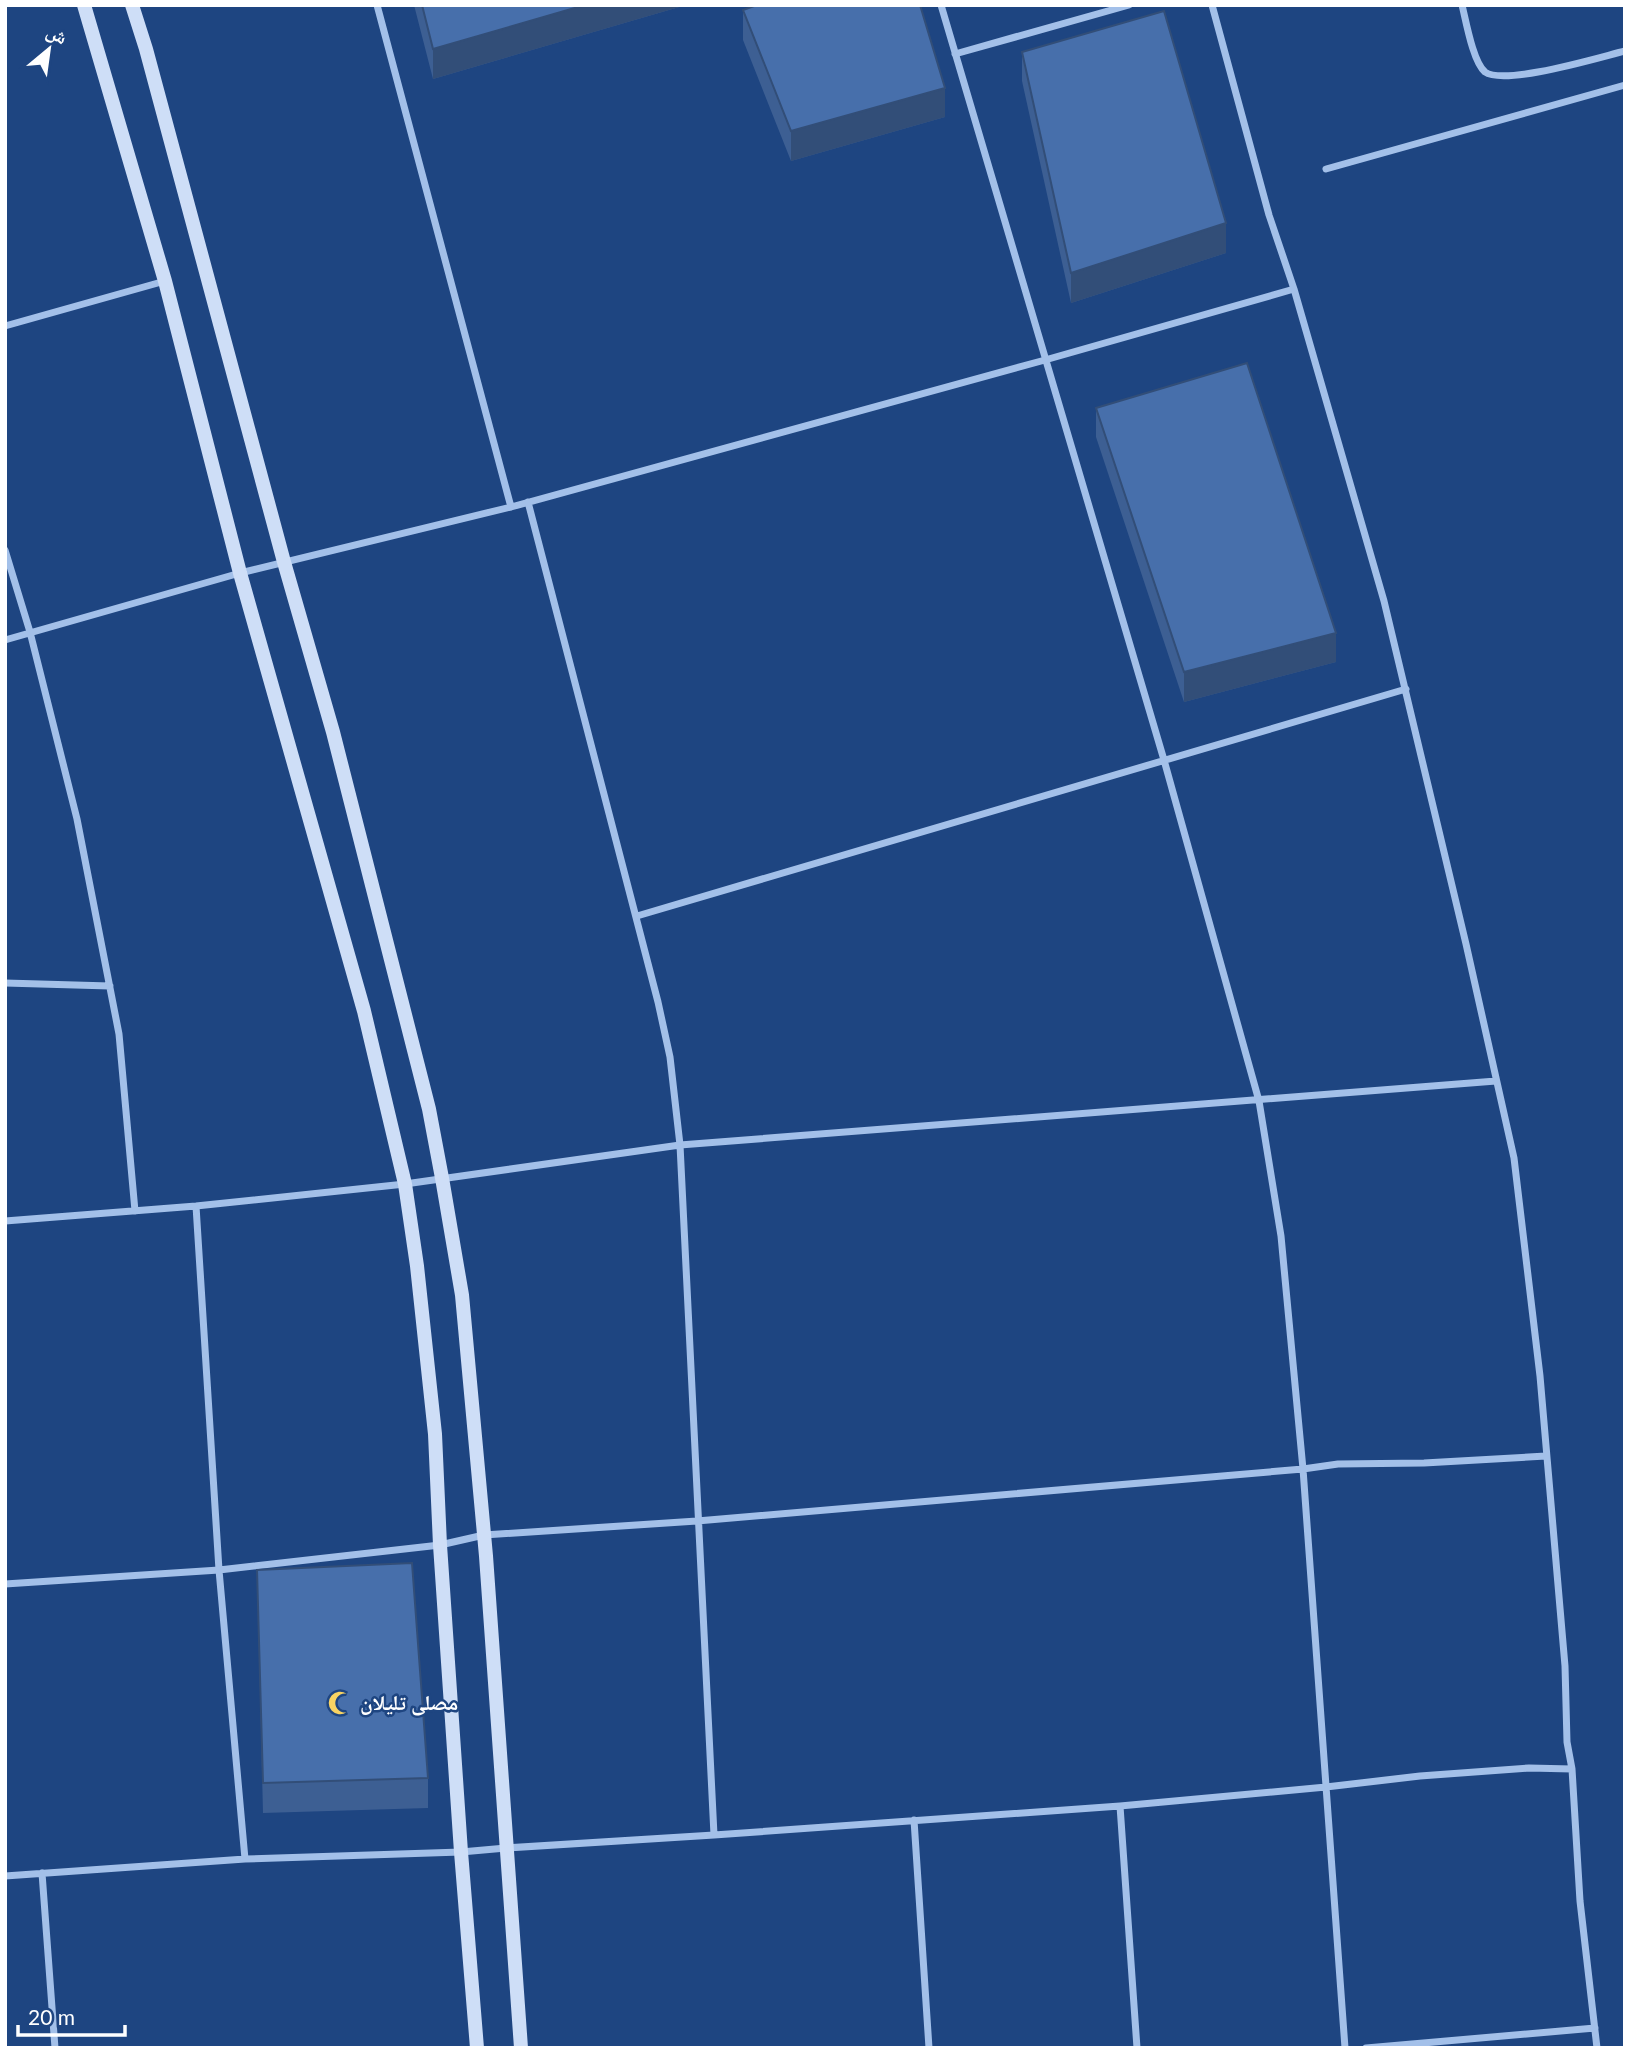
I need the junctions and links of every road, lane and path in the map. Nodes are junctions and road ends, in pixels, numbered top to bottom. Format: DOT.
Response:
graph roads {
  1 [pos="84,5"];
  2 [pos="132,5"];
  3 [pos="377,5"];
  4 [pos="941,5"];
  5 [pos="1129,5"];
  6 [pos="1212,5"];
  7 [pos="1462,5"];
  8 [pos="1625,51"];
  9 [pos="955,54"];
  10 [pos="1625,85"];
  11 [pos="1326,169"];
  12 [pos="165,282"];
  13 [pos="1294,289"];
  14 [pos="5,327"];
  15 [pos="1045,360"];
  16 [pos="528,502"];
  17 [pos="511,507"];
  18 [pos="5,550"];
  19 [pos="284,562"];
  20 [pos="240,573"];
  21 [pos="30,632"];
  22 [pos="5,640"];
  23 [pos="1406,689"];
  24 [pos="1164,761"];
  25 [pos="637,916"];
  26 [pos="5,983"];
  27 [pos="110,986"];
  28 [pos="1496,1081"];
  29 [pos="1259,1101"];
  30 [pos="680,1145"];
  31 [pos="442,1178"];
  32 [pos="405,1184"];
  33 [pos="196,1206"];
  34 [pos="135,1211"];
  35 [pos="5,1221"];
  36 [pos="1546,1455"];
  37 [pos="1303,1469"];
  38 [pos="697,1521"];
  39 [pos="484,1535"];
  40 [pos="440,1545"];
  41 [pos="219,1570"];
  42 [pos="5,1584"];
  43 [pos="1572,1769"];
  44 [pos="1326,1787"];
  45 [pos="1120,1806"];
  46 [pos="914,1821"];
  47 [pos="714,1835"];
  48 [pos="506,1848"];
  49 [pos="461,1852"];
  50 [pos="245,1859"];
  51 [pos="42,1873"];
  52 [pos="5,1876"];
  53 [pos="1595,2028"];
  54 [pos="55,2048"];
  55 [pos="477,2048"];
  56 [pos="521,2048"];
  57 [pos="929,2048"];
  58 [pos="1137,2048"];
  59 [pos="1345,2048"];
  60 [pos="1366,2048"];
  61 [pos="1597,2048"];
  1 -- 12 [label="main road"];
  2 -- 19 [label="main road"];
  3 -- 17 [label="street"];
  4 -- 9 [label="street"];
  5 -- 9 [label="street"];
  6 -- 13 [label="street"];
  7 -- 8 [label="street"];
  9 -- 15 [label="street"];
  10 -- 11 [label="street"];
  12 -- 14 [label="street"];
  12 -- 20 [label="main road"];
  13 -- 15 [label="street"];
  13 -- 23 [label="street"];
  15 -- 16 [label="street"];
  15 -- 24 [label="street"];
  16 -- 17 [label="street"];
  16 -- 25 [label="street"];
  17 -- 19 [label="street"];
  18 -- 21 [label="street"];
  19 -- 20 [label="street"];
  19 -- 31 [label="main road"];
  20 -- 21 [label="street"];
  20 -- 32 [label="main road"];
  21 -- 22 [label="street"];
  21 -- 27 [label="street"];
  23 -- 24 [label="street"];
  23 -- 28 [label="street"];
  24 -- 25 [label="street"];
  24 -- 29 [label="street"];
  25 -- 30 [label="street"];
  26 -- 27 [label="street"];
  27 -- 34 [label="street"];
  28 -- 29 [label="street"];
  28 -- 36 [label="street"];
  29 -- 30 [label="street"];
  29 -- 37 [label="street"];
  30 -- 31 [label="street"];
  30 -- 38 [label="street"];
  31 -- 32 [label="street"];
  31 -- 39 [label="main road"];
  32 -- 33 [label="street"];
  32 -- 40 [label="main road"];
  33 -- 34 [label="street"];
  33 -- 41 [label="street"];
  34 -- 35 [label="street"];
  36 -- 37 [label="street"];
  36 -- 43 [label="street"];
  37 -- 38 [label="street"];
  37 -- 44 [label="street"];
  38 -- 39 [label="street"];
  38 -- 47 [label="street"];
  39 -- 40 [label="street"];
  39 -- 48 [label="main road"];
  40 -- 41 [label="street"];
  40 -- 49 [label="main road"];
  41 -- 42 [label="street"];
  41 -- 50 [label="street"];
  43 -- 44 [label="street"];
  43 -- 53 [label="street"];
  44 -- 45 [label="street"];
  44 -- 59 [label="street"];
  45 -- 46 [label="street"];
  45 -- 58 [label="street"];
  46 -- 47 [label="street"];
  46 -- 57 [label="street"];
  47 -- 48 [label="street"];
  48 -- 49 [label="street"];
  48 -- 56 [label="main road"];
  49 -- 50 [label="street"];
  49 -- 55 [label="main road"];
  50 -- 51 [label="street"];
  51 -- 52 [label="street"];
  51 -- 54 [label="street"];
  53 -- 60 [label="street"];
  53 -- 61 [label="street"];
}
